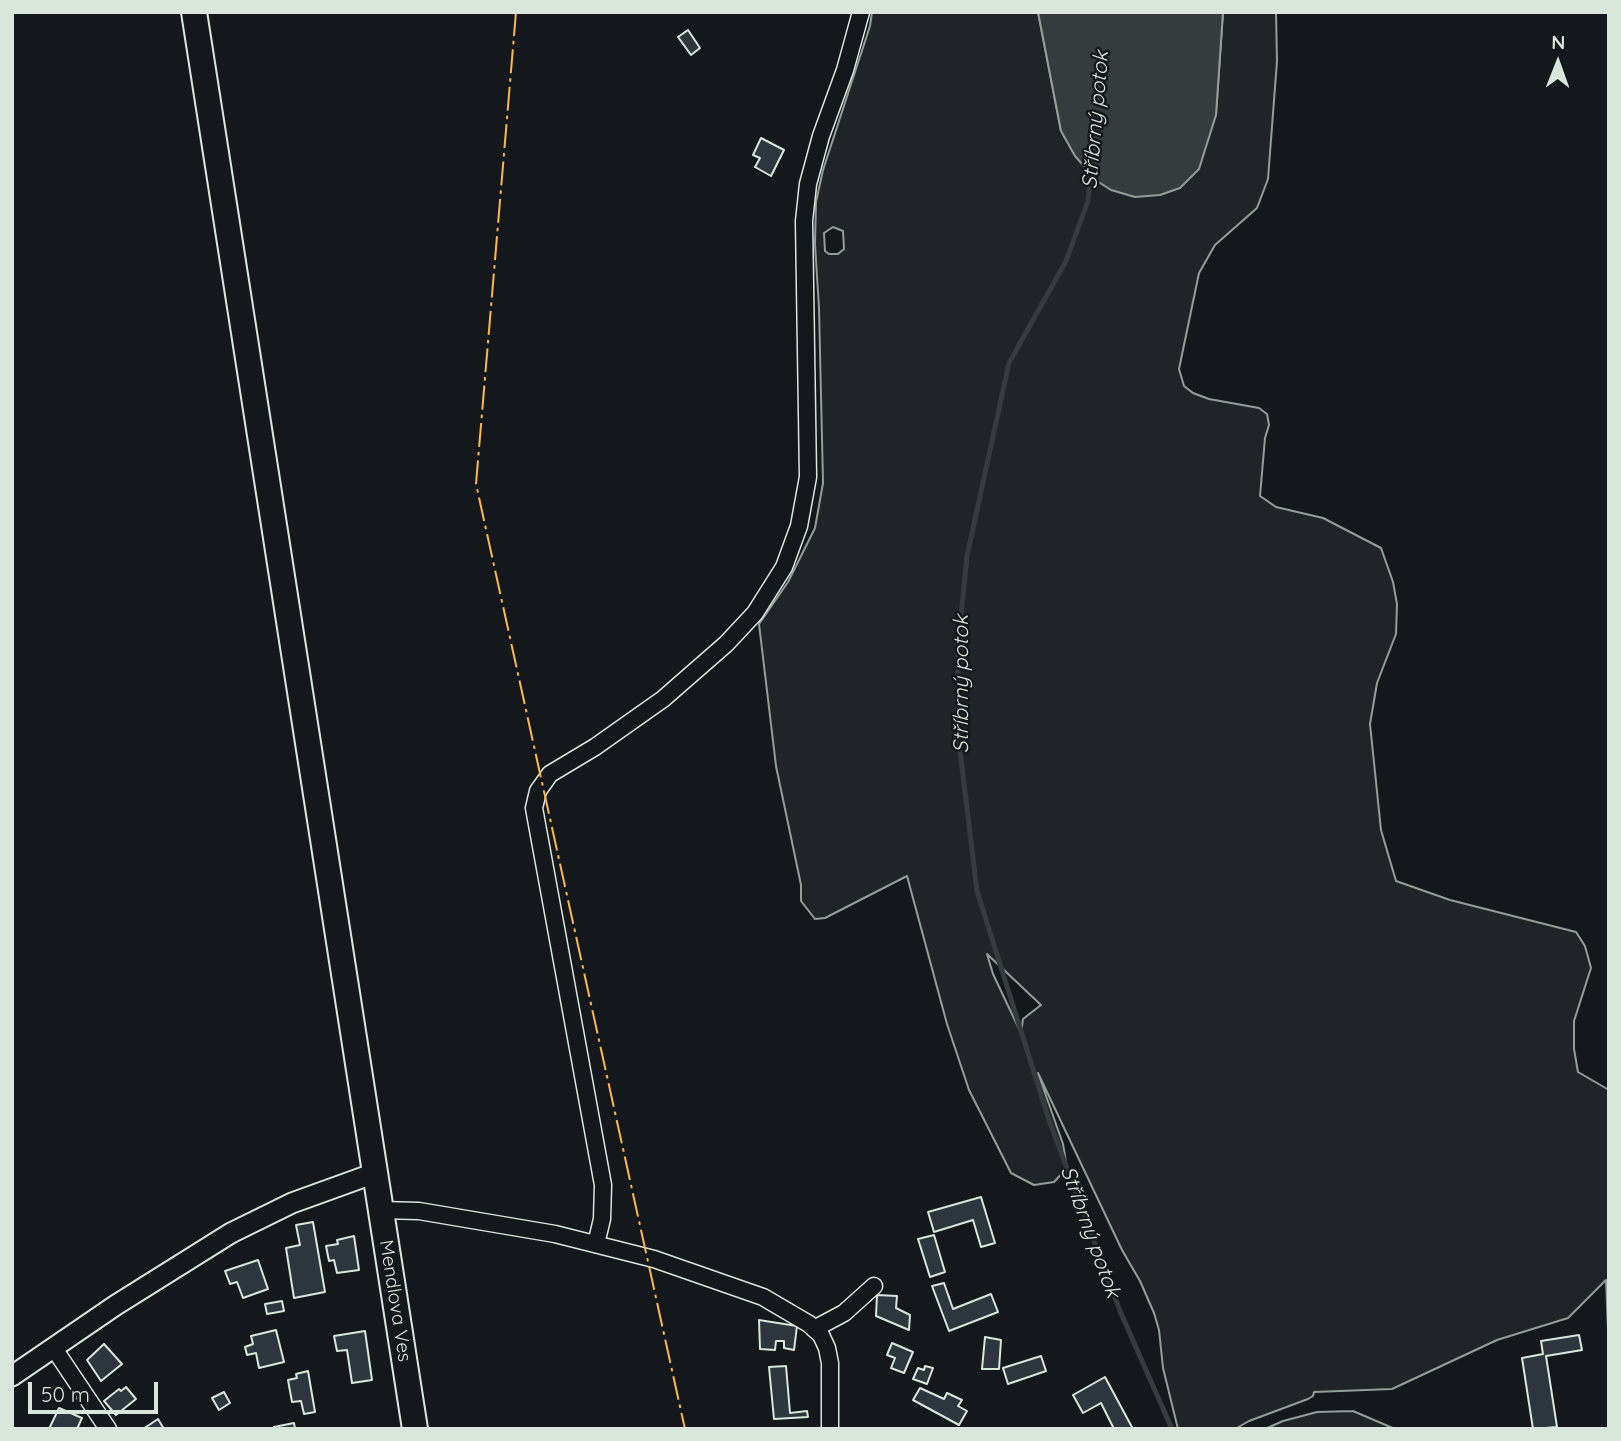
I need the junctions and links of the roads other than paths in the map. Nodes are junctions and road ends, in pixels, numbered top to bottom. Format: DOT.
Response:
graph roads {
  1 [pos="194,12"];
  2 [pos="861,12"];
  3 [pos="375,1173"];
  4 [pos="380,1210"];
  5 [pos="596,1244"];
  6 [pos="874,1286"];
  7 [pos="814,1329"];
  8 [pos="53,1347"];
  9 [pos="12,1376"];
  10 [pos="108,1429"];
  11 [pos="415,1429"];
  12 [pos="830,1429"];
  1 -- 3 [label="main road, Mendlova Ves"];
  2 -- 5 [label="street"];
  3 -- 4 [label="main road, Mendlova Ves"];
  3 -- 8 [label="street"];
  4 -- 5 [label="street"];
  4 -- 11 [label="main road, Mendlova Ves"];
  5 -- 7 [label="street"];
  6 -- 7 [label="street"];
  7 -- 12 [label="street"];
  8 -- 9 [label="street"];
  8 -- 10 [label="street"];
}
